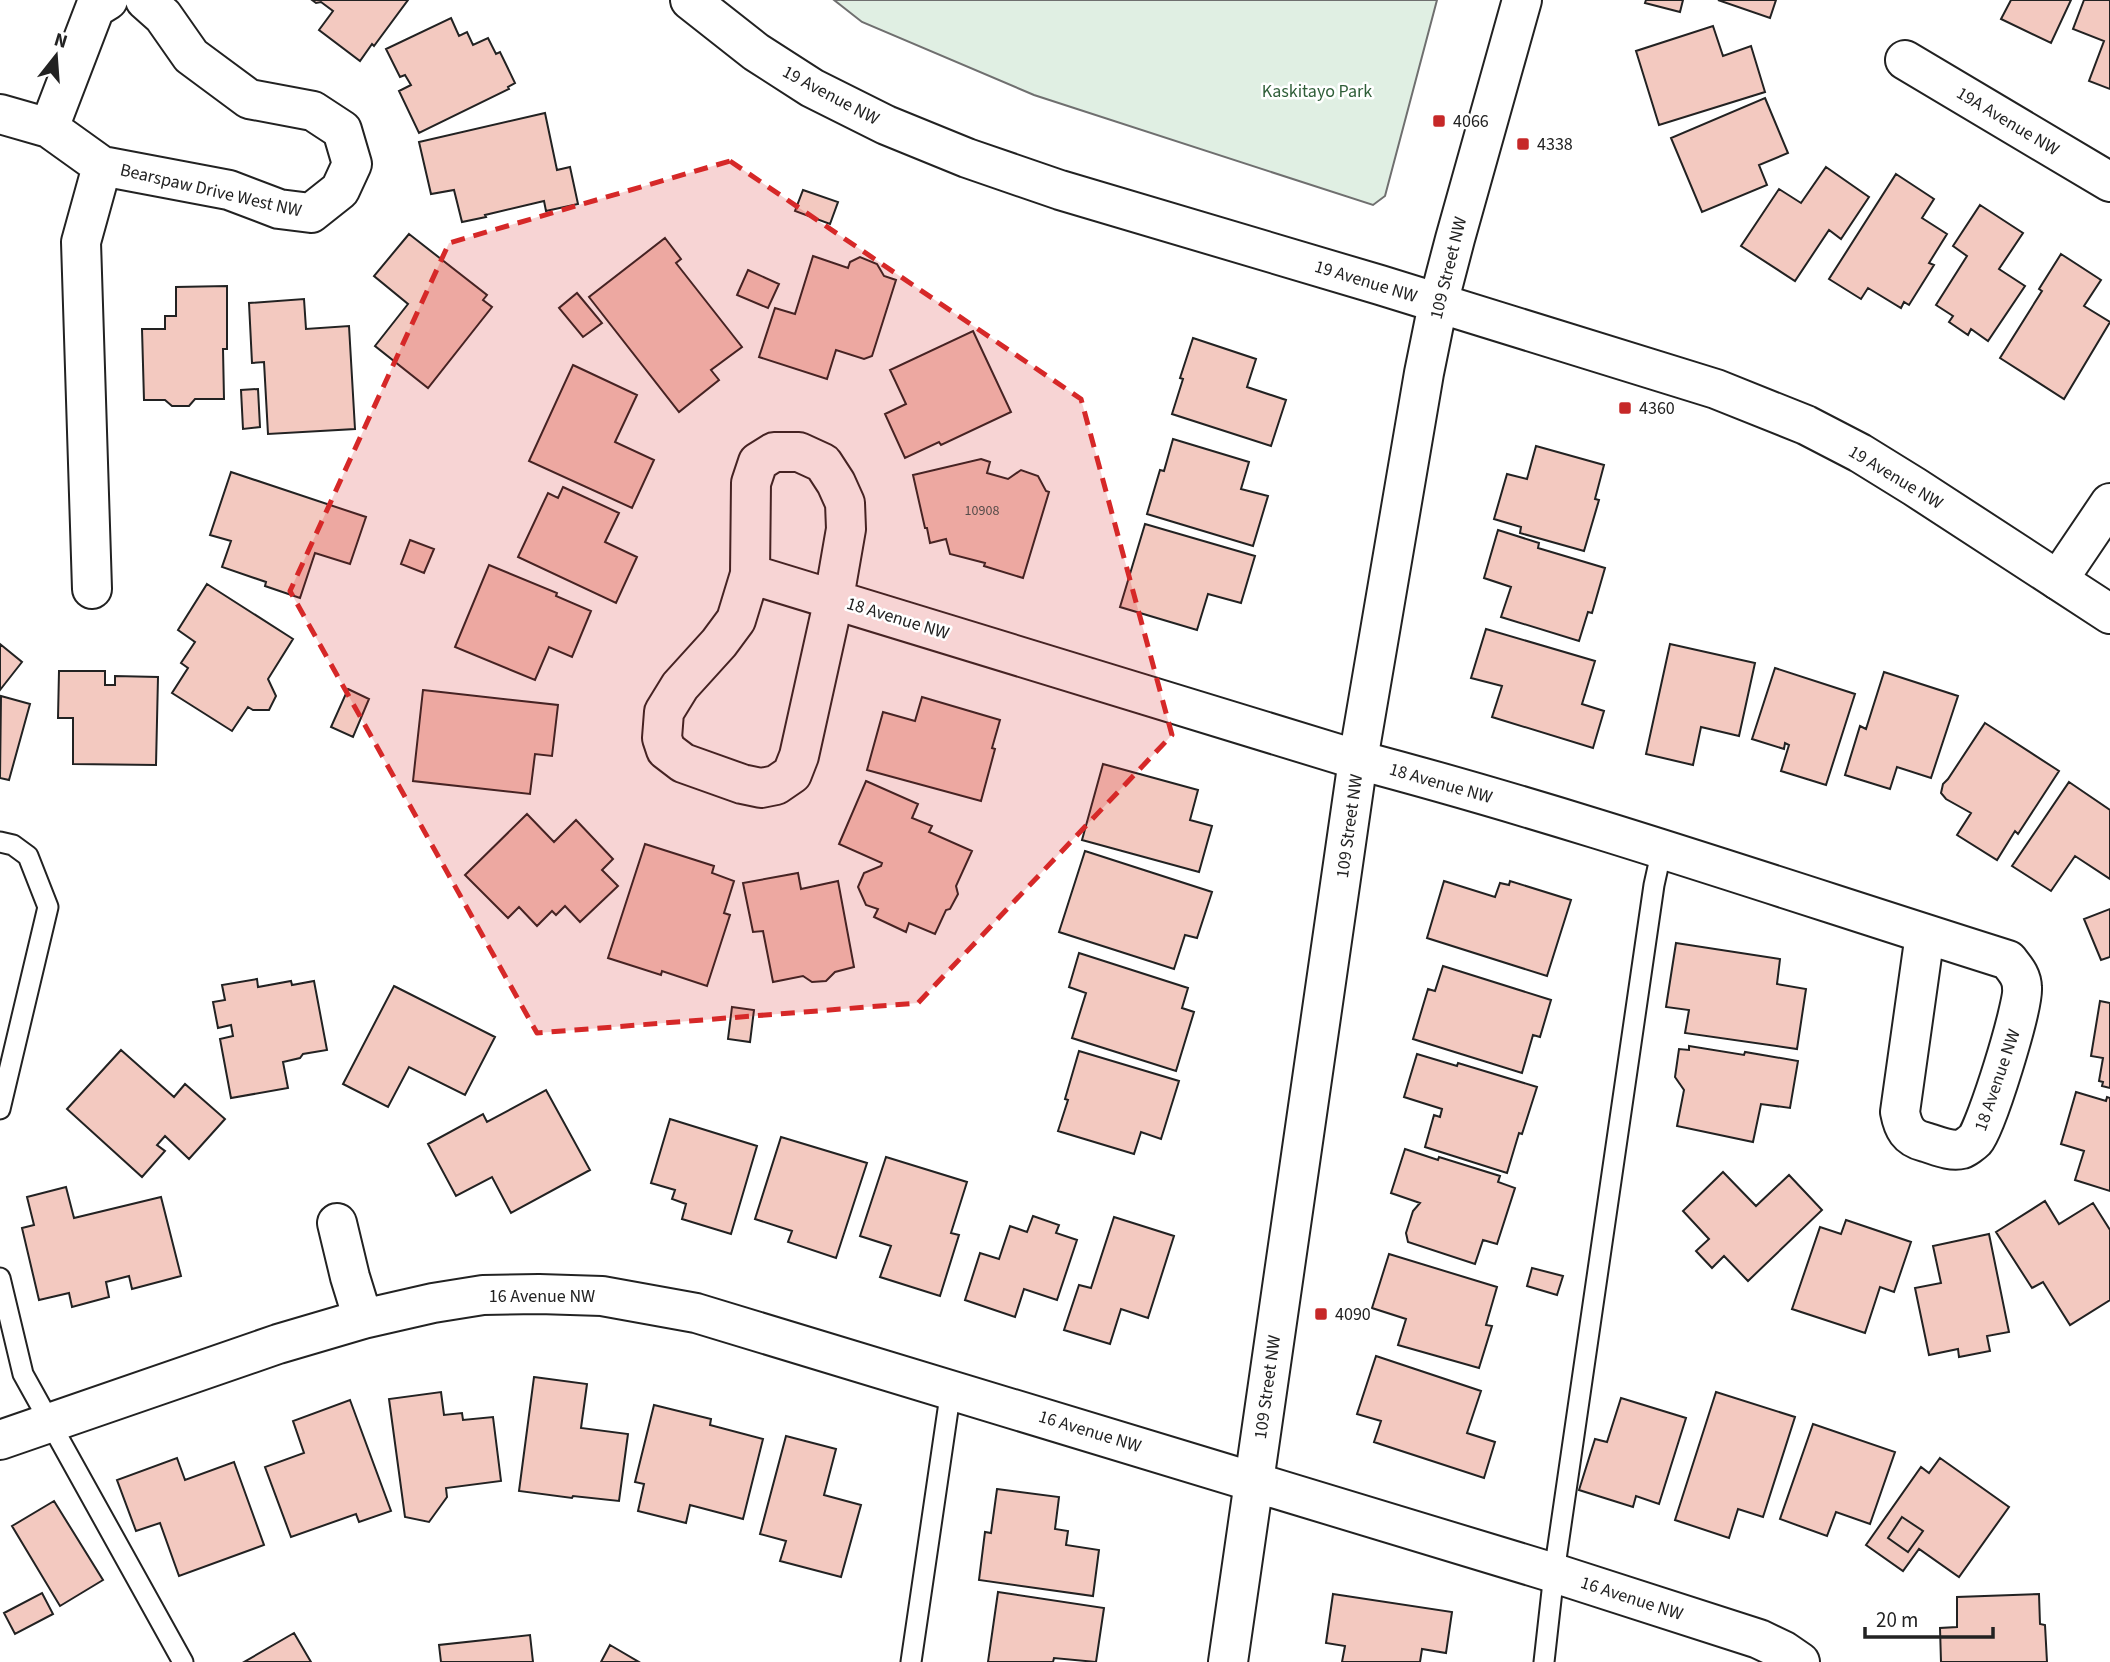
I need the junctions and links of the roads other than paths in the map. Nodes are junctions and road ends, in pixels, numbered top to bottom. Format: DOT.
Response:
graph roads {
  1 [pos="108,0"];
  2 [pos="145,0"];
  3 [pos="690,0"];
  4 [pos="1522,0"];
  5 [pos="1905,60"];
  6 [pos="0,114"];
  7 [pos="49,128"];
  8 [pos="102,166"];
  9 [pos="2110,182"];
  10 [pos="1438,304"];
  11 [pos="2110,503"];
  12 [pos="750,574"];
  13 [pos="2058,580"];
  14 [pos="92,589"];
  15 [pos="834,598"];
  16 [pos="2110,614"];
  17 [pos="1359,760"];
  18 [pos="0,842"];
  19 [pos="1662,849"];
  20 [pos="1926,934"];
  21 [pos="0,1108"];
  22 [pos="337,1223"];
  23 [pos="0,1278"];
  24 [pos="363,1319"];
  25 [pos="951,1389"];
  26 [pos="50,1424"];
  27 [pos="0,1440"];
  28 [pos="1253,1481"];
  29 [pos="1554,1573"];
  30 [pos="183,1662"];
  31 [pos="911,1662"];
  32 [pos="1228,1662"];
  33 [pos="1544,1662"];
  34 [pos="1800,1662"];
  1 -- 7 [label="street"];
  2 -- 8 [label="street, Bearspaw Drive West NW"];
  3 -- 10 [label="street, 19 Avenue NW"];
  4 -- 10 [label="street, 109 Street NW"];
  5 -- 9 [label="street, 19A Avenue NW"];
  6 -- 7 [label="street, Bearspaw Drive West NW"];
  7 -- 8 [label="street, Bearspaw Drive West NW"];
  8 -- 14 [label="street, Bearspaw Drive West NW"];
  10 -- 13 [label="street, 19 Avenue NW"];
  10 -- 17 [label="street, 109 Street NW"];
  11 -- 13 [label="street"];
  12 -- 15 [label="street, 18 Avenue NW"];
  12 -- 15 [label="street, 18 Avenue NW"];
  12 -- 15 [label="street, 18 Avenue NW"];
  13 -- 16 [label="street, 19 Avenue NW"];
  15 -- 17 [label="street, 18 Avenue NW"];
  17 -- 19 [label="street, 18 Avenue NW"];
  17 -- 28 [label="street, 109 Street NW"];
  18 -- 21 [label="lane"];
  19 -- 20 [label="street, 18 Avenue NW"];
  19 -- 29 [label="lane"];
  20 -- 20 [label="street, 18 Avenue NW"];
  22 -- 24 [label="street"];
  23 -- 26 [label="lane"];
  24 -- 25 [label="street, 16 Avenue NW"];
  24 -- 26 [label="street, 16 Avenue NW"];
  25 -- 28 [label="street, 16 Avenue NW"];
  25 -- 31 [label="lane"];
  26 -- 27 [label="street, 16 Avenue NW"];
  26 -- 30 [label="lane"];
  28 -- 29 [label="street, 16 Avenue NW"];
  28 -- 32 [label="street, 109 Street NW"];
  29 -- 33 [label="lane"];
  29 -- 34 [label="street, 16 Avenue NW"];
}
